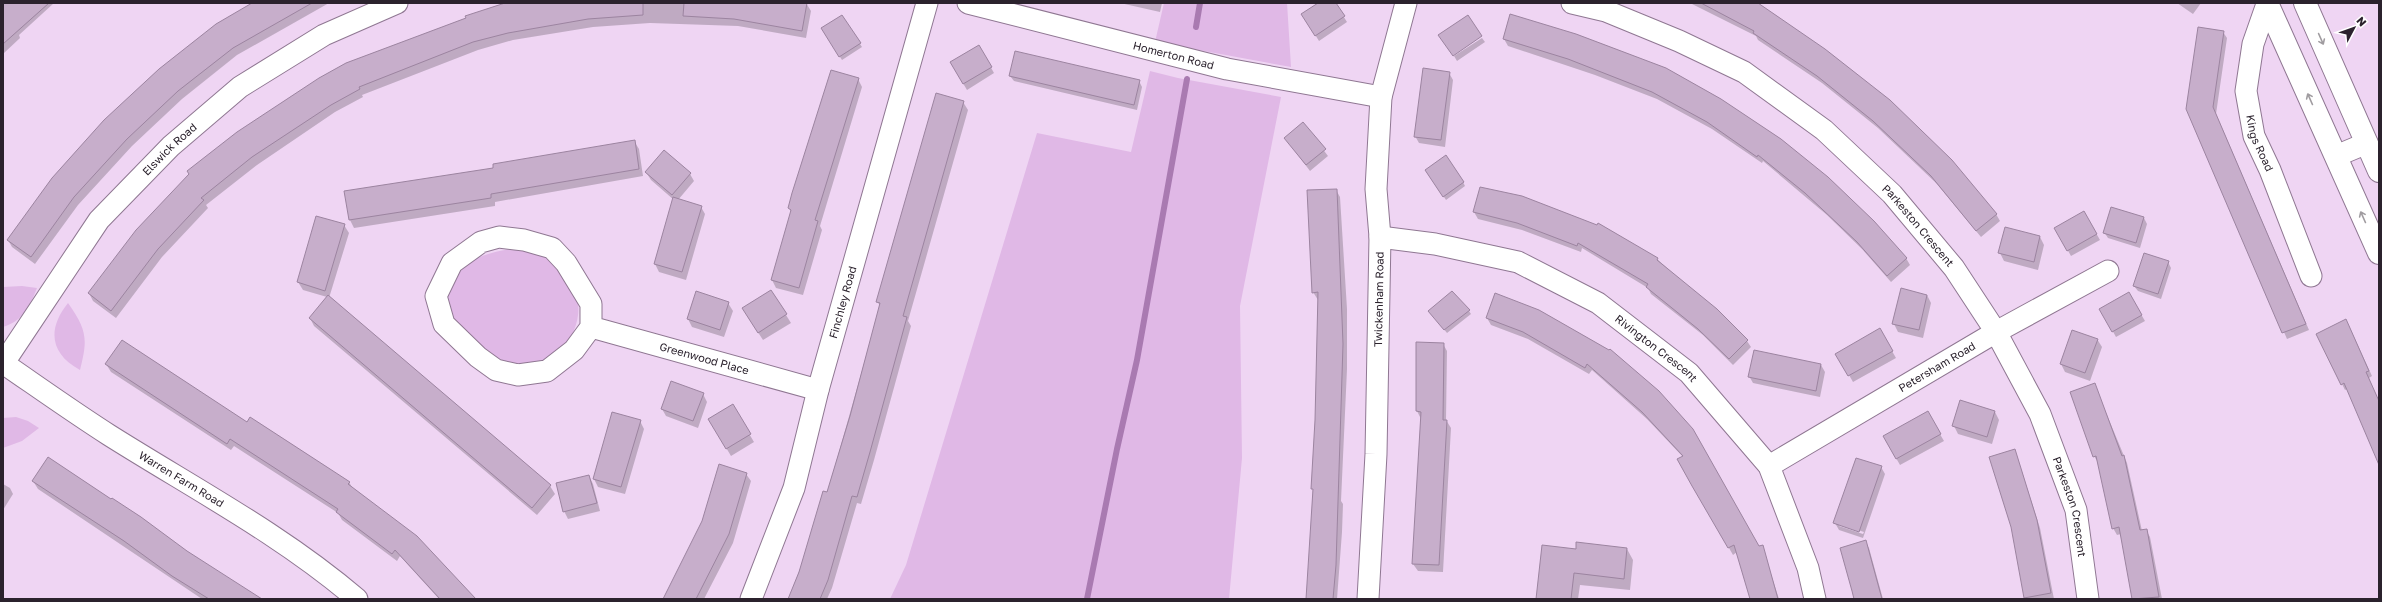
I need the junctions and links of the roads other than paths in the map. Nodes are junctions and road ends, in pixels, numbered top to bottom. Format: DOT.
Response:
graph roads {
  1 [pos="397,3"];
  2 [pos="927,3"];
  3 [pos="968,3"];
  4 [pos="1406,3"];
  5 [pos="1572,3"];
  6 [pos="2306,3"];
  7 [pos="2267,4"];
  8 [pos="1381,97"];
  9 [pos="2367,143"];
  10 [pos="2336,156"];
  11 [pos="2379,171"];
  12 [pos="1380,237"];
  13 [pos="2379,253"];
  14 [pos="2108,271"];
  15 [pos="2311,276"];
  16 [pos="591,327"];
  17 [pos="1996,332"];
  18 [pos="3,364"];
  19 [pos="818,390"];
  20 [pos="1769,466"];
  21 [pos="357,599"];
  22 [pos="751,599"];
  23 [pos="1368,599"];
  24 [pos="1815,599"];
  25 [pos="2088,599"];
  1 -- 18 [label="street, Elswick Road"];
  2 -- 19 [label="street, Finchley Road"];
  3 -- 8 [label="street, Homerton Road"];
  4 -- 8 [label="street, Twickenham Road"];
  5 -- 17 [label="street, Parkeston Crescent"];
  6 -- 9 [label="main road, one-way"];
  10 -- 7 [label="main road, Kings Road, one-way"];
  7 -- 15 [label="street, Kings Road"];
  8 -- 12 [label="street, Twickenham Road"];
  9 -- 10 [label="street"];
  9 -- 11 [label="main road"];
  13 -- 10 [label="main road, Kings Road, one-way"];
  12 -- 20 [label="street, Rivington Crescent"];
  12 -- 23 [label="street, Twickenham Road"];
  14 -- 17 [label="street, Petersham Road"];
  16 -- 16 [label="street"];
  16 -- 19 [label="street, Greenwood Place"];
  17 -- 20 [label="street, Petersham Road"];
  17 -- 25 [label="street, Parkeston Crescent"];
  18 -- 21 [label="street, Warren Farm Road"];
  19 -- 22 [label="street, Finchley Road"];
  20 -- 24 [label="street, Rivington Crescent"];
}
